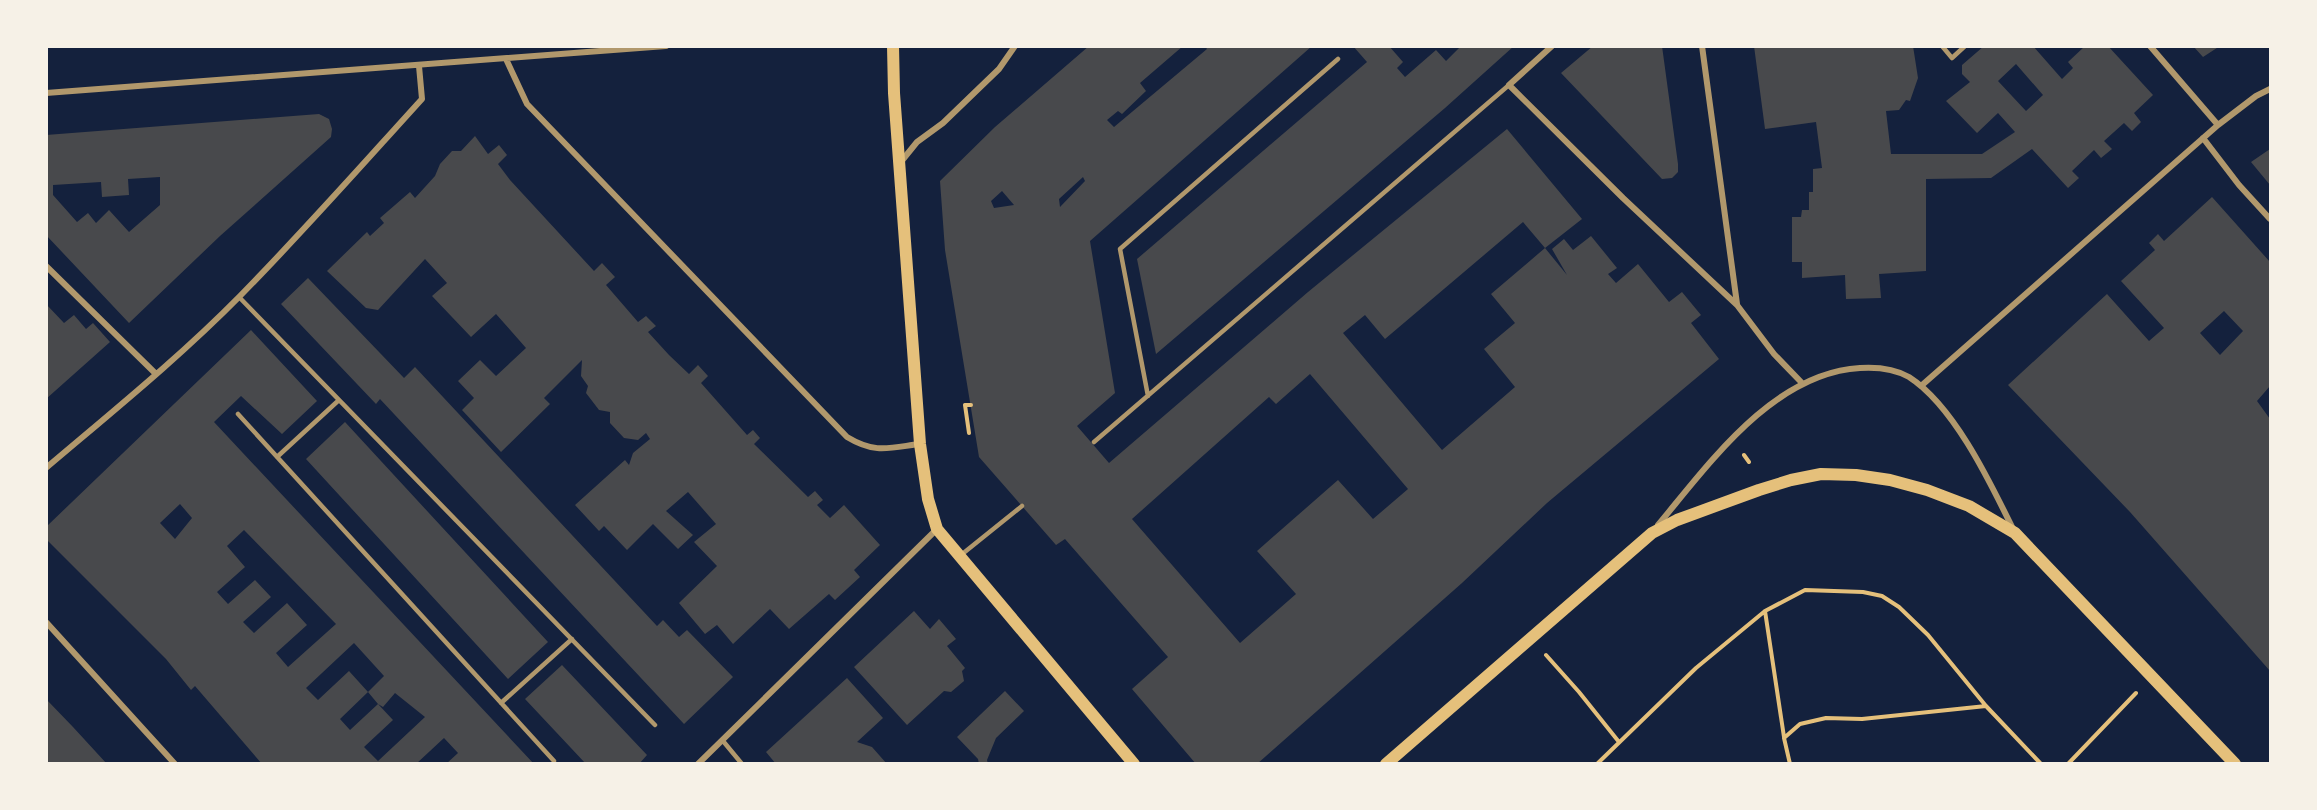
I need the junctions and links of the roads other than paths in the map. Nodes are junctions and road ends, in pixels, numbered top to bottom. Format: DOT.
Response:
graph roads {
  1 [pos="666,46"];
  2 [pos="893,46"];
  3 [pos="1015,46"];
  4 [pos="1552,46"];
  5 [pos="1702,46"];
  6 [pos="1942,46"];
  7 [pos="1965,46"];
  8 [pos="2150,46"];
  9 [pos="506,59"];
  10 [pos="1338,59"];
  11 [pos="419,66"];
  12 [pos="1509,85"];
  13 [pos="2271,89"];
  14 [pos="46,93"];
  15 [pos="2218,125"];
  16 [pos="2204,138"];
  17 [pos="899,165"];
  18 [pos="2271,219"];
  19 [pos="46,266"];
  20 [pos="239,297"];
  21 [pos="1737,305"];
  22 [pos="156,374"];
  23 [pos="1803,384"];
  24 [pos="1921,386"];
  25 [pos="1148,396"];
  26 [pos="339,400"];
  27 [pos="238,414"];
  28 [pos="1094,442"];
  29 [pos="920,444"];
  30 [pos="277,457"];
  31 [pos="46,468"];
  32 [pos="1022,506"];
  33 [pos="937,529"];
  34 [pos="1652,533"];
  35 [pos="2015,533"];
  36 [pos="959,556"];
  37 [pos="46,622"];
  38 [pos="572,639"];
  39 [pos="501,703"];
  40 [pos="656,726"];
  41 [pos="723,741"];
  42 [pos="554,761"];
  43 [pos="1386,763"];
  44 [pos="175,764"];
  45 [pos="698,764"];
  46 [pos="742,764"];
  47 [pos="1134,764"];
  48 [pos="2235,764"];
  1 -- 9 [label="street"];
  2 -- 17 [label="main road"];
  3 -- 17 [label="street"];
  4 -- 12 [label="street"];
  5 -- 21 [label="street"];
  6 -- 7 [label="lane"];
  8 -- 15 [label="street"];
  9 -- 11 [label="street"];
  9 -- 29 [label="street"];
  10 -- 25 [label="lane"];
  11 -- 14 [label="street"];
  11 -- 20 [label="street"];
  12 -- 21 [label="street"];
  12 -- 25 [label="lane"];
  13 -- 15 [label="street"];
  15 -- 16 [label="street"];
  16 -- 18 [label="street"];
  16 -- 24 [label="street"];
  17 -- 29 [label="main road"];
  19 -- 22 [label="street"];
  20 -- 22 [label="street"];
  20 -- 26 [label="lane"];
  21 -- 23 [label="street"];
  22 -- 31 [label="street"];
  23 -- 24 [label="street"];
  23 -- 34 [label="street"];
  24 -- 35 [label="street"];
  25 -- 28 [label="lane"];
  26 -- 30 [label="lane"];
  26 -- 38 [label="lane"];
  27 -- 30 [label="lane"];
  29 -- 33 [label="main road"];
  30 -- 39 [label="lane"];
  32 -- 36 [label="lane"];
  33 -- 36 [label="main road"];
  33 -- 41 [label="street"];
  34 -- 35 [label="main road"];
  34 -- 43 [label="main road"];
  35 -- 48 [label="main road"];
  36 -- 47 [label="main road"];
  37 -- 44 [label="street"];
  38 -- 39 [label="lane"];
  38 -- 40 [label="lane"];
  39 -- 42 [label="lane"];
  41 -- 45 [label="street"];
  41 -- 46 [label="lane"];
}
